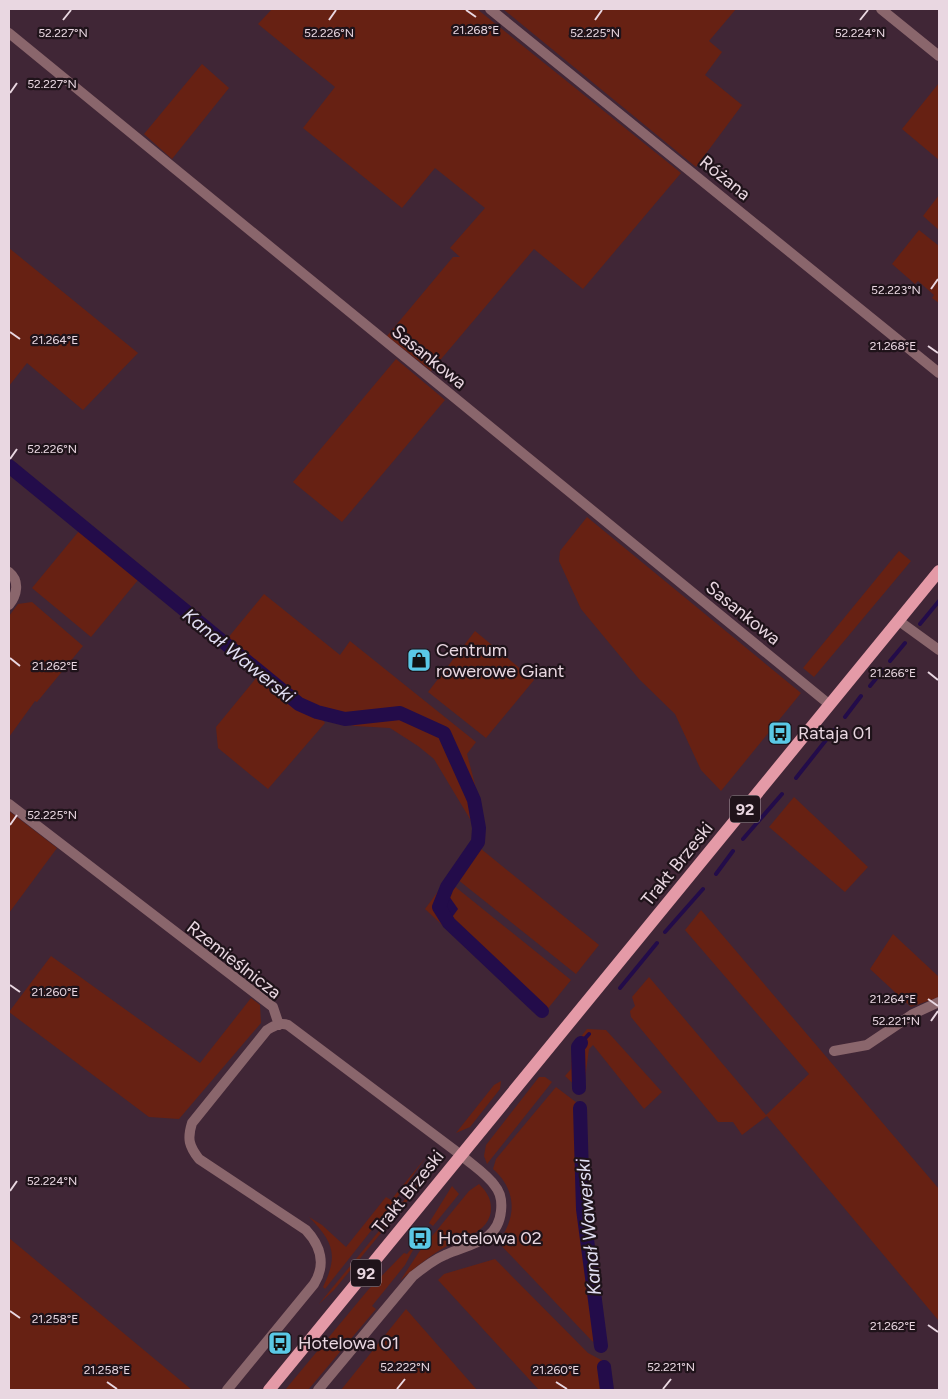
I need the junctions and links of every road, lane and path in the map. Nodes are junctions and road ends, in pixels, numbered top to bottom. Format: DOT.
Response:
graph roads {
  1 [pos="490,9"];
  2 [pos="881,9"];
  3 [pos="9,34"];
  4 [pos="939,56"];
  5 [pos="939,373"];
  6 [pos="939,571"];
  7 [pos="9,572"];
  8 [pos="9,605"];
  9 [pos="899,620"];
  10 [pos="939,650"];
  11 [pos="830,704"];
  12 [pos="9,804"];
  13 [pos="939,1002"];
  14 [pos="279,1025"];
  15 [pos="834,1052"];
  16 [pos="461,1155"];
  17 [pos="227,1390"];
  18 [pos="269,1390"];
  19 [pos="318,1390"];
  1 -- 5 [label="street, Różana"];
  2 -- 4 [label="street"];
  3 -- 11 [label="street, Sasankowa"];
  6 -- 9 [label="main road, Trakt Brzeski / 92"];
  7 -- 8 [label="street"];
  9 -- 10 [label="street"];
  9 -- 11 [label="main road, Trakt Brzeski / 92"];
  11 -- 16 [label="main road, Trakt Brzeski / 92"];
  12 -- 14 [label="street, Rzemieślnicza"];
  13 -- 15 [label="street"];
  14 -- 16 [label="street, Rzemieślnicza"];
  14 -- 17 [label="street"];
  16 -- 18 [label="main road, Trakt Brzeski / 92"];
  16 -- 19 [label="street, Trakt Brzeski"];
}
